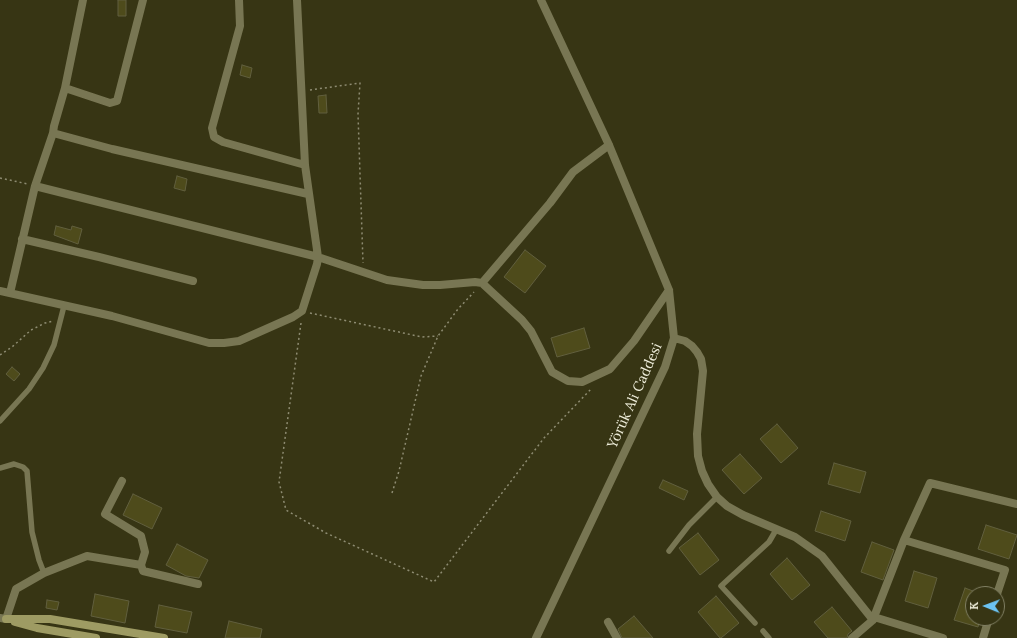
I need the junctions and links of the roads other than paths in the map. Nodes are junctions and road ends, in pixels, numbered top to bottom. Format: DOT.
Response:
graph roads {
  1 [pos="83,0"];
  2 [pos="143,0"];
  3 [pos="238,0"];
  4 [pos="297,0"];
  5 [pos="541,0"];
  6 [pos="65,88"];
  7 [pos="53,133"];
  8 [pos="609,146"];
  9 [pos="305,165"];
  10 [pos="35,186"];
  11 [pos="308,194"];
  12 [pos="22,239"];
  13 [pos="318,257"];
  14 [pos="194,282"];
  15 [pos="482,283"];
  16 [pos="669,290"];
  17 [pos="0,291"];
  18 [pos="10,294"];
  19 [pos="64,306"];
  20 [pos="674,338"];
  21 [pos="0,421"];
  22 [pos="0,468"];
  23 [pos="122,481"];
  24 [pos="717,496"];
  25 [pos="1017,504"];
  26 [pos="776,530"];
  27 [pos="904,540"];
  28 [pos="669,550"];
  29 [pos="141,565"];
  30 [pos="44,573"];
  31 [pos="198,584"];
  32 [pos="1000,586"];
  33 [pos="3,618"];
  34 [pos="874,619"];
  35 [pos="608,622"];
  36 [pos="755,623"];
  37 [pos="987,626"];
  38 [pos="762,631"];
  39 [pos="96,638"];
  40 [pos="164,638"];
  41 [pos="536,638"];
  42 [pos="617,638"];
  43 [pos="769,638"];
  44 [pos="852,638"];
  45 [pos="943,638"];
  46 [pos="983,638"];
  1 -- 6 [label="street"];
  2 -- 6 [label="street"];
  3 -- 9 [label="street"];
  4 -- 9 [label="street"];
  5 -- 8 [label="street"];
  6 -- 7 [label="street"];
  7 -- 10 [label="street"];
  7 -- 11 [label="street"];
  8 -- 15 [label="street"];
  8 -- 16 [label="street"];
  9 -- 11 [label="street"];
  10 -- 12 [label="street"];
  10 -- 13 [label="street"];
  11 -- 13 [label="street"];
  12 -- 14 [label="street"];
  12 -- 18 [label="street"];
  13 -- 15 [label="street"];
  13 -- 19 [label="street"];
  15 -- 16 [label="street"];
  16 -- 20 [label="street"];
  17 -- 18 [label="street"];
  18 -- 19 [label="street"];
  19 -- 21 [label="lane"];
  20 -- 24 [label="street, Yörük Ali Caddesi"];
  20 -- 41 [label="street, Yörük Ali Caddesi"];
  22 -- 30 [label="lane"];
  23 -- 29 [label="street"];
  24 -- 26 [label="street, Yörük Ali Caddesi"];
  24 -- 28 [label="lane"];
  25 -- 27 [label="street"];
  26 -- 34 [label="street, Yörük Ali Caddesi"];
  26 -- 36 [label="lane"];
  27 -- 32 [label="street"];
  27 -- 34 [label="street"];
  29 -- 30 [label="street"];
  29 -- 31 [label="street"];
  30 -- 33 [label="street"];
  33 -- 39 [label="street"];
  33 -- 40 [label="street"];
  34 -- 44 [label="street"];
  34 -- 45 [label="street"];
  35 -- 42 [label="street"];
  37 -- 46 [label="street"];
  38 -- 43 [label="lane"];
}
